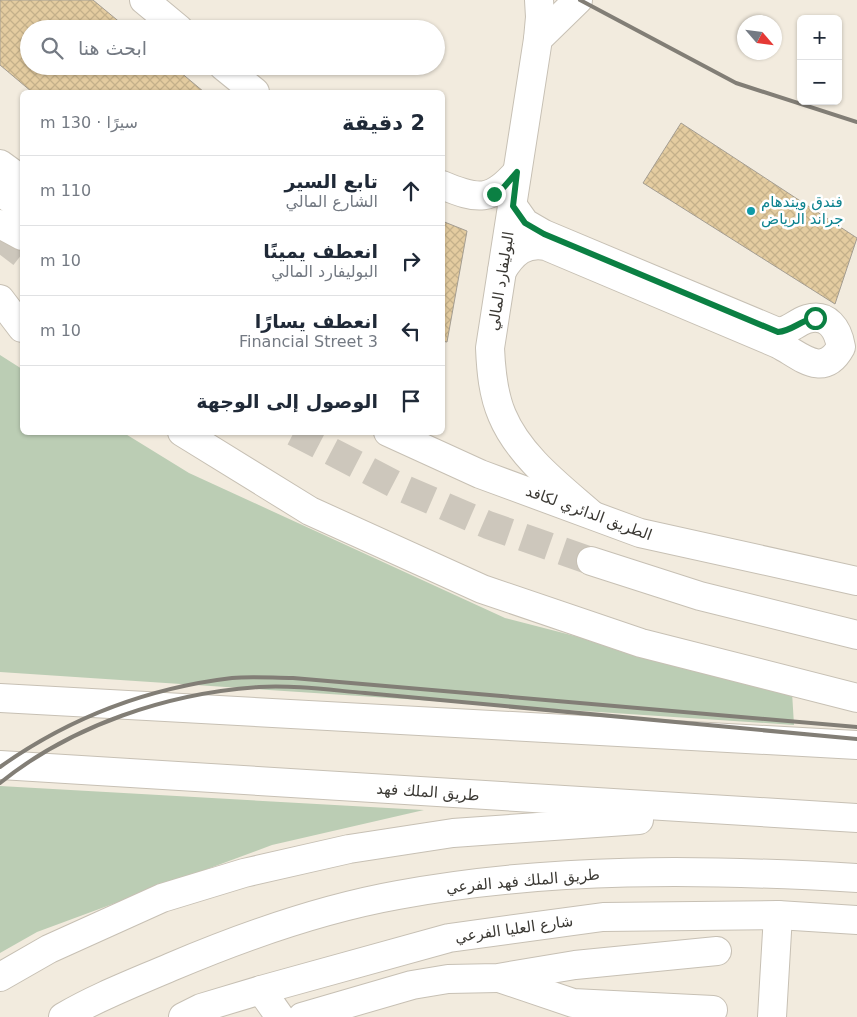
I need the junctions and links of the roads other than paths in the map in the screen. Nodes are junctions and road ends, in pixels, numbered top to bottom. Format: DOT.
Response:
graph roads {
  1 [pos="144,0"];
  2 [pos="539,0"];
  3 [pos="578,0"];
  4 [pos="167,20"];
  5 [pos="538,39"];
  6 [pos="234,75"];
  7 [pos="253,90"];
  8 [pos="0,164"];
  9 [pos="517,172"];
  10 [pos="20,179"];
  11 [pos="445,186"];
  12 [pos="0,191"];
  13 [pos="20,206"];
  14 [pos="513,206"];
  15 [pos="0,224"];
  16 [pos="20,235"];
  17 [pos="502,271"];
  18 [pos="0,299"];
  19 [pos="0,322"];
  20 [pos="20,325"];
  21 [pos="20,334"];
  22 [pos="849,350"];
  23 [pos="187,435"];
  24 [pos="395,435"];
  25 [pos="591,514"];
  26 [pos="591,561"];
  27 [pos="857,581"];
  28 [pos="857,635"];
  29 [pos="0,698"];
  30 [pos="857,698"];
  31 [pos="857,745"];
  32 [pos="0,765"];
  33 [pos="745,812"];
  34 [pos="857,818"];
  35 [pos="857,878"];
  36 [pos="778,914"];
  37 [pos="857,920"];
  38 [pos="717,951"];
  39 [pos="0,977"];
  40 [pos="498,978"];
  41 [pos="261,990"];
  42 [pos="713,1010"];
  43 [pos="63,1017"];
  44 [pos="184,1017"];
  45 [pos="280,1017"];
  46 [pos="302,1017"];
  47 [pos="772,1017"];
  1 -- 4 [label="main road"];
  2 -- 5 [label="main road, البوليفارد المالي"];
  3 -- 5 [label="main road"];
  5 -- 9 [label="main road, البوليفارد المالي"];
  6 -- 7 [label="main road"];
  8 -- 10 [label="main road"];
  9 -- 11 [label="main road"];
  9 -- 14 [label="main road, البوليفارد المالي"];
  12 -- 13 [label="main road"];
  14 -- 17 [label="main road, البوليفارد المالي"];
  14 -- 22 [label="main road"];
  15 -- 16 [label="main road"];
  17 -- 22 [label="main road"];
  17 -- 25 [label="main road, البوليفارد المالي"];
  18 -- 20 [label="main road"];
  19 -- 21 [label="main road"];
  23 -- 30 [label="main road"];
  24 -- 25 [label="main road, الطريق الدائري لكافد"];
  25 -- 27 [label="main road, الطريق الدائري لكافد"];
  26 -- 28 [label="main road"];
  29 -- 31 [label="main road"];
  32 -- 33 [label="main road, طريق الملك فهد"];
  33 -- 34 [label="main road, طريق الملك فهد"];
  33 -- 39 [label="main road"];
  35 -- 43 [label="main road, طريق الملك فهد الفرعي"];
  36 -- 37 [label="main road, شارع العليا الفرعي"];
  36 -- 41 [label="main road, شارع العليا الفرعي"];
  36 -- 47 [label="main road"];
  38 -- 40 [label="main road"];
  40 -- 42 [label="main road"];
  40 -- 46 [label="main road"];
  41 -- 44 [label="main road, شارع العليا الفرعي"];
  41 -- 45 [label="main road"];
}
